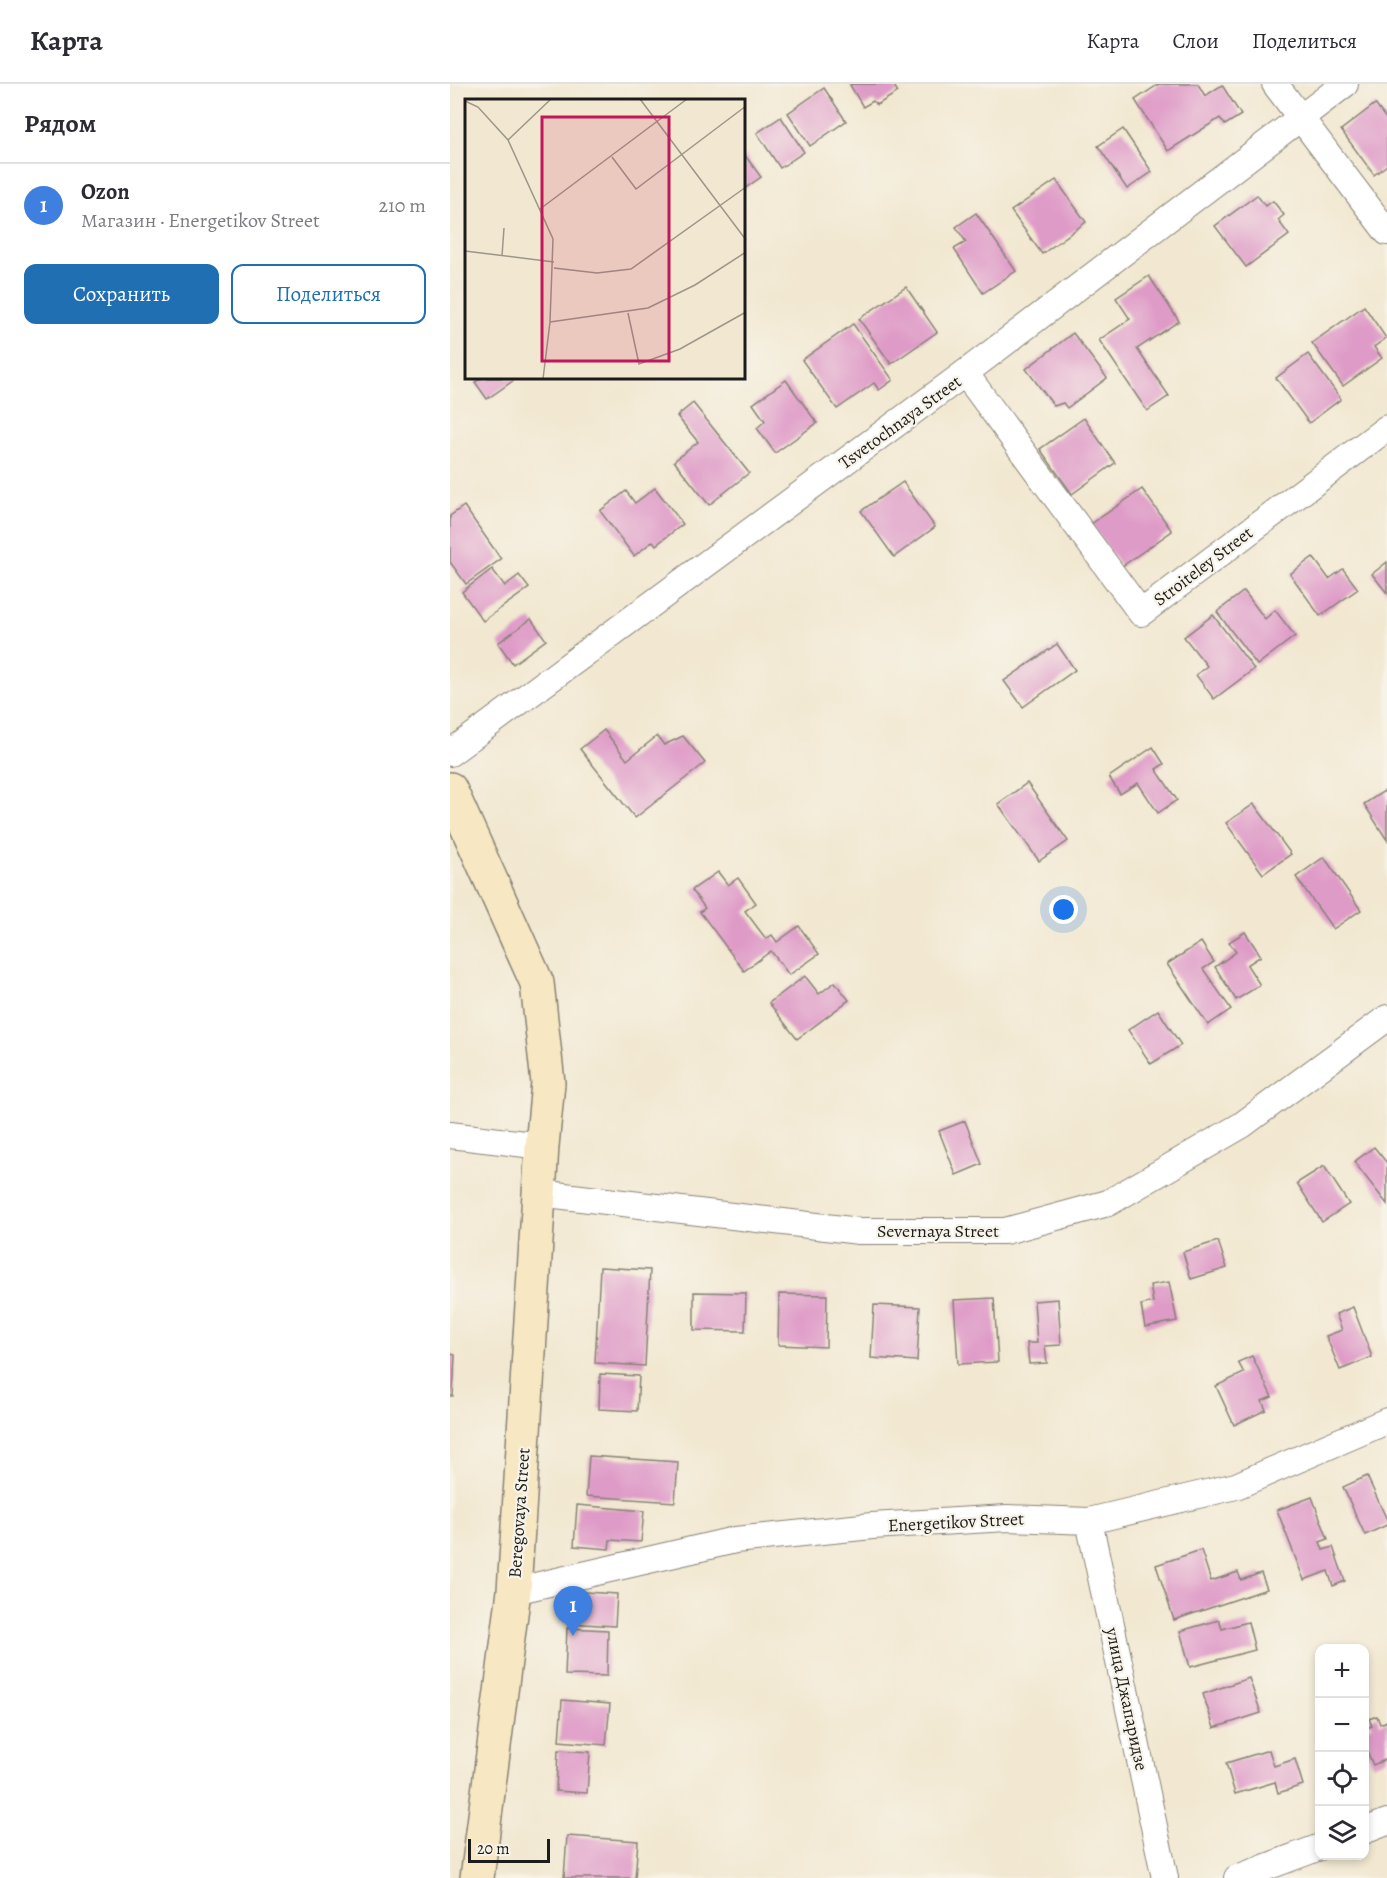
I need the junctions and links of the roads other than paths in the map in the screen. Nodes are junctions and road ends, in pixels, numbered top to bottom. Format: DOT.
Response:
graph roads {
  1 [pos="1275,84"];
  2 [pos="1345,84"];
  3 [pos="1301,117"];
  4 [pos="1387,232"];
  5 [pos="965,373"];
  6 [pos="1387,428"];
  7 [pos="450,753"];
  8 [pos="450,789"];
  9 [pos="1387,1018"];
  10 [pos="450,1135"];
  11 [pos="542,1146"];
  12 [pos="539,1193"];
  13 [pos="1387,1421"];
  14 [pos="1089,1521"];
  15 [pos="514,1591"];
  16 [pos="1387,1822"];
  17 [pos="1369,1829"];
  18 [pos="1315,1849"];
  19 [pos="477,1878"];
  20 [pos="1165,1878"];
  21 [pos="1237,1878"];
  1 -- 3 [label="street"];
  2 -- 3 [label="street, Tsvetochnaya Street"];
  3 -- 4 [label="street"];
  3 -- 5 [label="street, Tsvetochnaya Street"];
  5 -- 6 [label="street, Stroiteley Street"];
  5 -- 7 [label="street, Tsvetochnaya Street"];
  8 -- 11 [label="main road, Beregovaya Street"];
  9 -- 12 [label="street, Severnaya Street"];
  10 -- 11 [label="street"];
  11 -- 12 [label="main road, Beregovaya Street"];
  12 -- 15 [label="main road, Beregovaya Street"];
  13 -- 14 [label="street, Energetikov Street"];
  14 -- 15 [label="street, Energetikov Street"];
  14 -- 20 [label="street, улица Джапаридзе"];
  15 -- 19 [label="main road, Beregovaya Street"];
  16 -- 17 [label="street"];
  18 -- 21 [label="street"];
}
